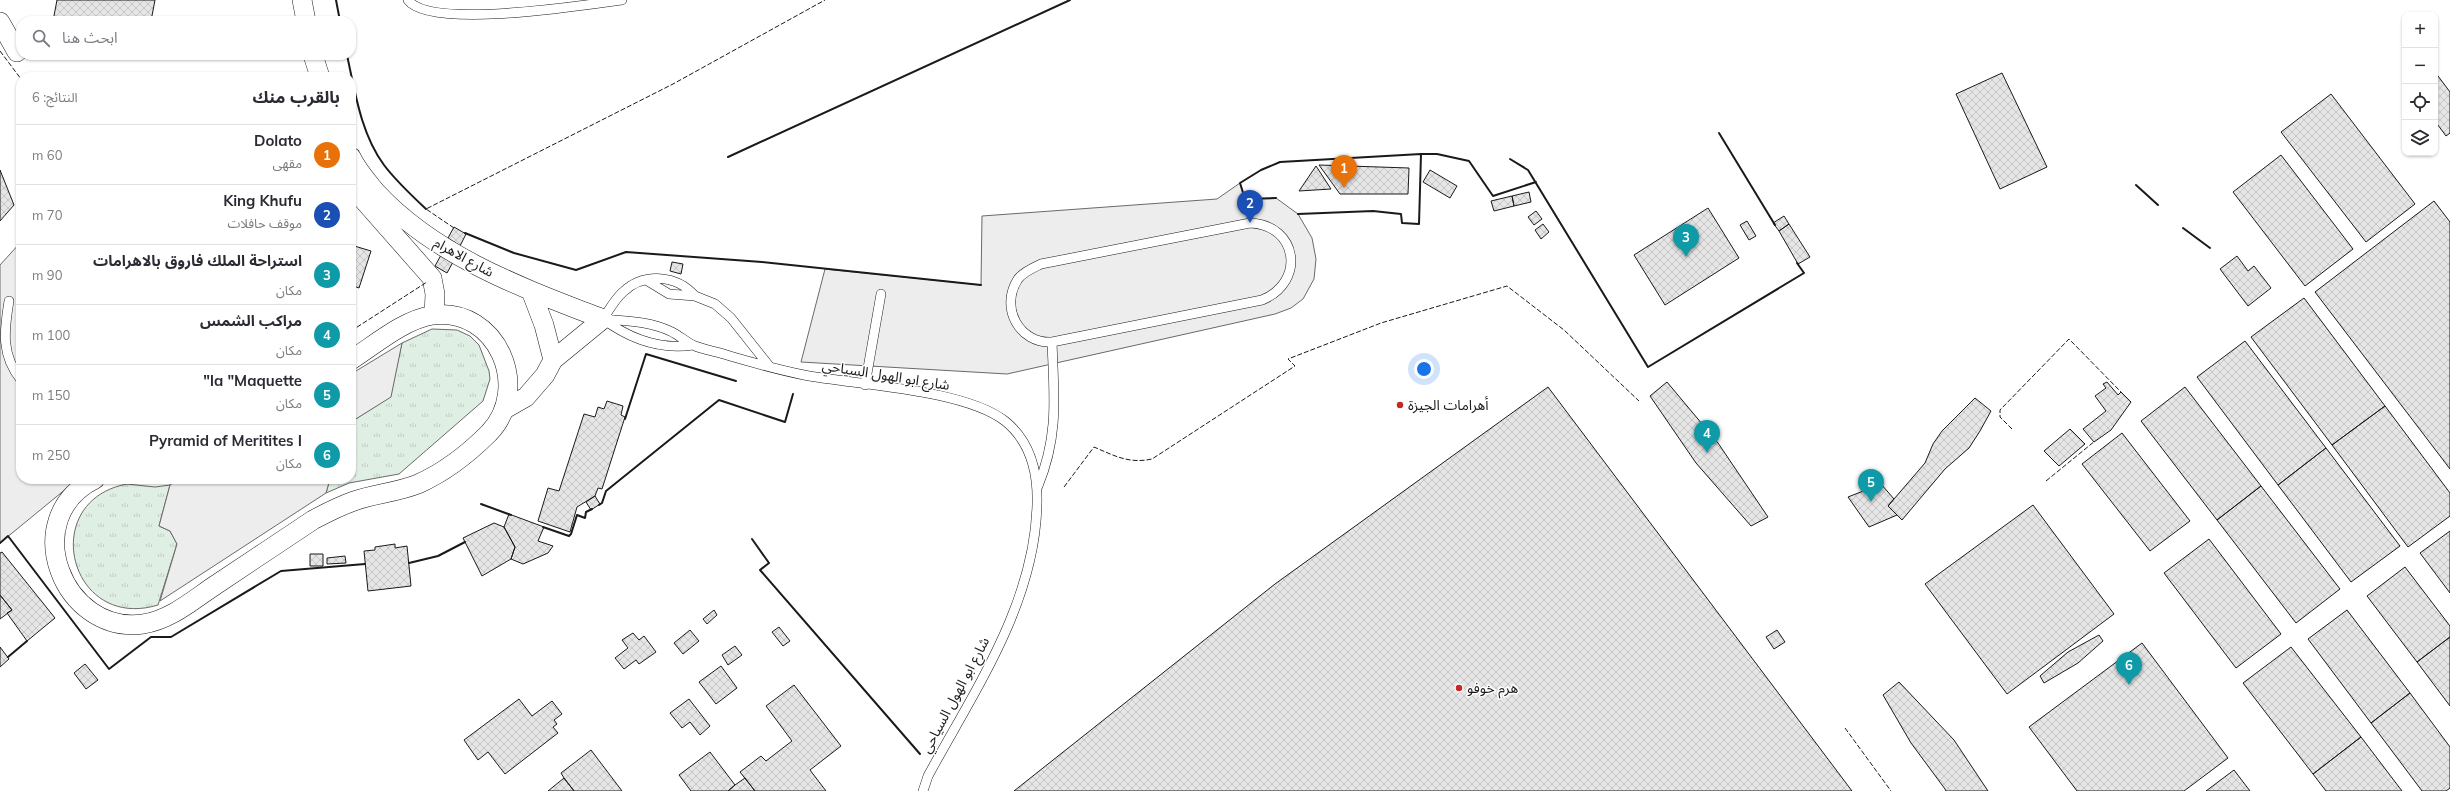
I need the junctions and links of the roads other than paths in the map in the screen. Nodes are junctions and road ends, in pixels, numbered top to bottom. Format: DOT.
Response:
graph roads {
  1 [pos="302,0"];
  2 [pos="408,0"];
  3 [pos="622,0"];
  4 [pos="305,16"];
  5 [pos="0,22"];
  6 [pos="16,49"];
  7 [pos="315,60"];
  8 [pos="318,72"];
  9 [pos="356,165"];
  10 [pos="356,188"];
  11 [pos="646,280"];
  12 [pos="531,292"];
  13 [pos="881,294"];
  14 [pos="695,296"];
  15 [pos="9,301"];
  16 [pos="434,315"];
  17 [pos="603,319"];
  18 [pos="1052,342"];
  19 [pos="693,345"];
  20 [pos="356,357"];
  21 [pos="553,360"];
  22 [pos="770,367"];
  23 [pos="16,372"];
  24 [pos="865,385"];
  25 [pos="504,410"];
  26 [pos="87,484"];
  27 [pos="1037,488"];
  28 [pos="923,791"];
  1 -- 4 [label="street"];
  2 -- 3 [label="lane"];
  5 -- 6 [label="street"];
  7 -- 8 [label="street"];
  9 -- 12 [label="street, شارع الاهرام"];
  10 -- 16 [label="street"];
  11 -- 14 [label="lane"];
  11 -- 14 [label="lane"];
  11 -- 17 [label="lane"];
  12 -- 17 [label="street, شارع الاهرام"];
  12 -- 21 [label="street"];
  13 -- 24 [label="lane"];
  14 -- 22 [label="lane"];
  15 -- 23 [label="lane"];
  16 -- 20 [label="street"];
  16 -- 25 [label="street"];
  17 -- 19 [label="lane, شارع ابو الهول السياحي"];
  17 -- 19 [label="lane, شارع ابو الهول السياحي"];
  17 -- 21 [label="street"];
  18 -- 18 [label="lane"];
  18 -- 27 [label="lane"];
  19 -- 22 [label="lane, شارع ابو الهول السياحي"];
  21 -- 25 [label="street"];
  22 -- 24 [label="lane, شارع ابو الهول السياحي"];
  24 -- 27 [label="lane, شارع ابو الهول السياحي"];
  25 -- 26 [label="street"];
  27 -- 28 [label="lane, شارع ابو الهول السياحي"];
}
